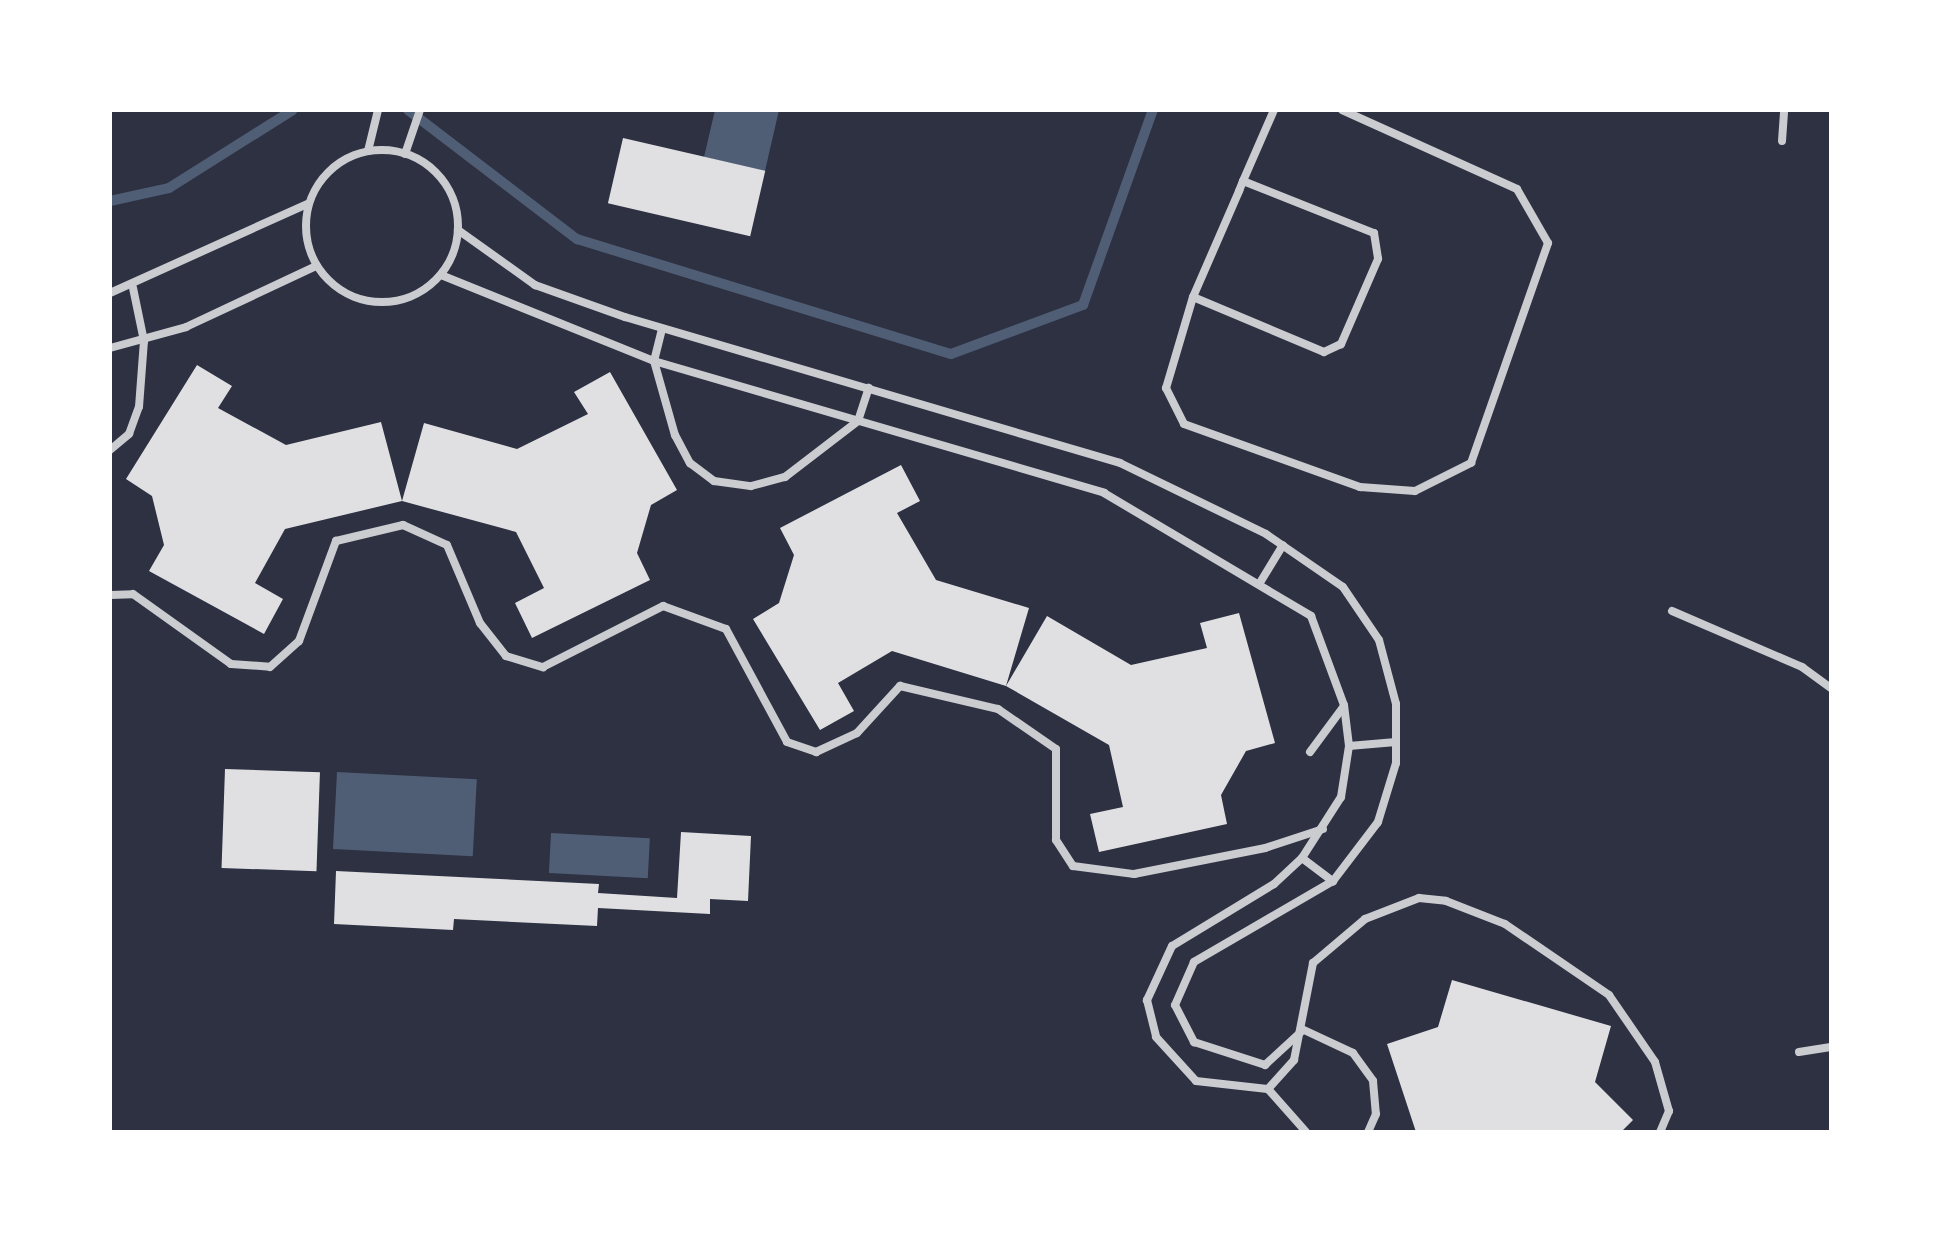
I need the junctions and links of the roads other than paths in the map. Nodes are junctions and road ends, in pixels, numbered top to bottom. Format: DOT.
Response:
graph roads {
  1 [pos="378,110"];
  2 [pos="420,110"];
  3 [pos="1274,110"];
  4 [pos="1342,110"];
  5 [pos="1784,110"];
  6 [pos="1782,141"];
  7 [pos="368,151"];
  8 [pos="405,154"];
  9 [pos="1243,181"];
  10 [pos="309,203"];
  11 [pos="458,230"];
  12 [pos="316,266"];
  13 [pos="441,275"];
  14 [pos="133,288"];
  15 [pos="110,293"];
  16 [pos="1193,297"];
  17 [pos="662,329"];
  18 [pos="144,341"];
  19 [pos="110,348"];
  20 [pos="654,361"];
  21 [pos="869,388"];
  22 [pos="858,421"];
  23 [pos="110,450"];
  24 [pos="1283,545"];
  25 [pos="1261,581"];
  26 [pos="110,595"];
  27 [pos="1672,611"];
  28 [pos="1831,688"];
  29 [pos="1344,705"];
  30 [pos="1396,742"];
  31 [pos="1349,746"];
  32 [pos="1310,752"];
  33 [pos="1323,829"];
  34 [pos="1302,858"];
  35 [pos="1333,881"];
  36 [pos="1304,1030"];
  37 [pos="1831,1047"];
  38 [pos="1799,1052"];
  39 [pos="1268,1089"];
  40 [pos="1306,1132"];
  41 [pos="1368,1132"];
  42 [pos="1660,1132"];
  1 -- 7 [label="street"];
  2 -- 8 [label="street"];
  3 -- 9 [label="street"];
  4 -- 16 [label="street"];
  5 -- 6 [label="street"];
  7 -- 8 [label="street"];
  7 -- 10 [label="street"];
  8 -- 11 [label="street"];
  9 -- 16 [label="street"];
  9 -- 16 [label="street"];
  10 -- 12 [label="street"];
  10 -- 14 [label="street"];
  11 -- 13 [label="street"];
  11 -- 17 [label="street"];
  12 -- 13 [label="street"];
  12 -- 18 [label="street"];
  13 -- 20 [label="street"];
  14 -- 15 [label="street"];
  14 -- 18 [label="street"];
  17 -- 20 [label="street"];
  17 -- 21 [label="street"];
  18 -- 19 [label="street"];
  18 -- 23 [label="street"];
  20 -- 22 [label="street"];
  20 -- 22 [label="street"];
  21 -- 22 [label="street"];
  21 -- 24 [label="street"];
  22 -- 25 [label="street"];
  24 -- 25 [label="street"];
  24 -- 30 [label="street"];
  25 -- 29 [label="street"];
  26 -- 33 [label="street"];
  27 -- 28 [label="street"];
  29 -- 31 [label="street"];
  29 -- 32 [label="street"];
  30 -- 31 [label="street"];
  30 -- 35 [label="street"];
  31 -- 33 [label="street"];
  33 -- 34 [label="street"];
  34 -- 35 [label="street"];
  34 -- 39 [label="street"];
  35 -- 36 [label="street"];
  36 -- 39 [label="street"];
  36 -- 41 [label="street"];
  36 -- 42 [label="street"];
  37 -- 38 [label="street"];
  39 -- 40 [label="street"];
}
